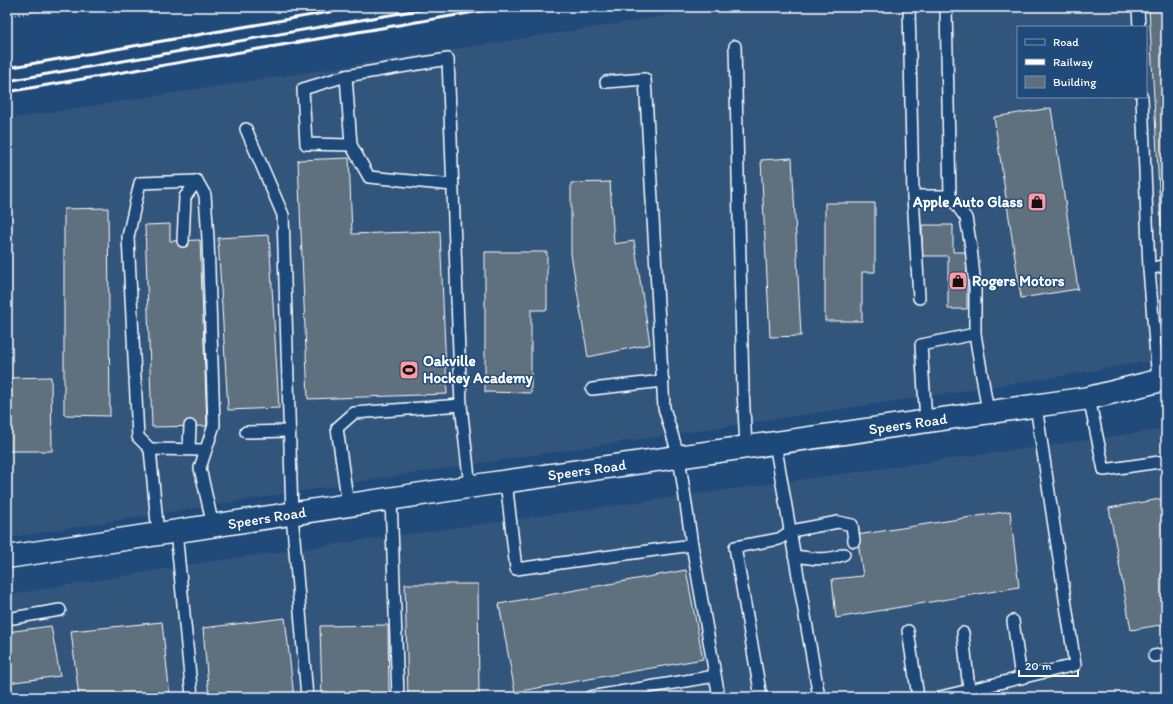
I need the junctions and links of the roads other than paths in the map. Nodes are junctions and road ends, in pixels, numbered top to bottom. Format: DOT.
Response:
graph roads {
  1 [pos="909,7"];
  2 [pos="946,7"];
  3 [pos="1138,7"];
  4 [pos="1139,26"];
  5 [pos="735,46"];
  6 [pos="346,76"];
  7 [pos="606,82"];
  8 [pos="1142,98"];
  9 [pos="246,129"];
  10 [pos="351,145"];
  11 [pos="197,181"];
  12 [pos="453,186"];
  13 [pos="913,196"];
  14 [pos="950,196"];
  15 [pos="183,241"];
  16 [pos="1166,265"];
  17 [pos="1149,269"];
  18 [pos="918,298"];
  19 [pos="975,334"];
  20 [pos="1162,380"];
  21 [pos="663,381"];
  22 [pos="592,390"];
  23 [pos="1089,398"];
  24 [pos="462,405"];
  25 [pos="1036,406"];
  26 [pos="988,412"];
  27 [pos="926,421"];
  28 [pos="190,426"];
  29 [pos="246,432"];
  30 [pos="289,432"];
  31 [pos="775,443"];
  32 [pos="746,446"];
  33 [pos="150,449"];
  34 [pos="189,449"];
  35 [pos="205,450"];
  36 [pos="679,458"];
  37 [pos="1166,461"];
  38 [pos="506,481"];
  39 [pos="470,487"];
  40 [pos="391,499"];
  41 [pos="348,505"];
  42 [pos="292,514"];
  43 [pos="213,526"];
  44 [pos="791,531"];
  45 [pos="167,533"];
  46 [pos="854,541"];
  47 [pos="692,545"];
  48 [pos="844,554"];
  49 [pos="794,556"];
  50 [pos="7,557"];
  51 [pos="60,610"];
  52 [pos="7,619"];
  53 [pos="1013,621"];
  54 [pos="908,631"];
  55 [pos="963,633"];
  56 [pos="1166,654"];
  57 [pos="1154,656"];
  58 [pos="716,676"];
  59 [pos="1021,678"];
  60 [pos="969,690"];
  61 [pos="192,697"];
  62 [pos="307,697"];
  63 [pos="398,697"];
  64 [pos="590,697"];
  65 [pos="719,697"];
  66 [pos="761,697"];
  67 [pos="819,697"];
  68 [pos="918,697"];
  69 [pos="940,697"];
  1 -- 13 [label="lane"];
  2 -- 14 [label="lane"];
  3 -- 4 [label="lane"];
  5 -- 32 [label="lane"];
  6 -- 10 [label="lane"];
  6 -- 10 [label="lane"];
  6 -- 12 [label="lane"];
  7 -- 21 [label="lane"];
  8 -- 17 [label="lane"];
  9 -- 30 [label="lane"];
  10 -- 12 [label="lane"];
  11 -- 15 [label="lane"];
  11 -- 33 [label="lane"];
  11 -- 35 [label="lane"];
  12 -- 24 [label="lane"];
  13 -- 14 [label="lane"];
  13 -- 18 [label="lane"];
  14 -- 19 [label="lane"];
  16 -- 17 [label="lane"];
  17 -- 20 [label="lane"];
  19 -- 26 [label="lane"];
  19 -- 27 [label="lane"];
  20 -- 23 [label="main road, Speers Road"];
  21 -- 22 [label="lane"];
  21 -- 36 [label="lane"];
  23 -- 25 [label="main road, Speers Road"];
  23 -- 37 [label="lane"];
  24 -- 39 [label="lane"];
  24 -- 41 [label="lane"];
  25 -- 26 [label="main road, Speers Road"];
  25 -- 59 [label="lane"];
  26 -- 27 [label="main road, Speers Road"];
  27 -- 31 [label="main road, Speers Road"];
  28 -- 34 [label="lane"];
  29 -- 30 [label="lane"];
  30 -- 42 [label="lane"];
  31 -- 32 [label="main road, Speers Road"];
  31 -- 44 [label="lane"];
  32 -- 36 [label="main road, Speers Road"];
  33 -- 34 [label="lane"];
  33 -- 45 [label="lane"];
  34 -- 35 [label="lane"];
  35 -- 43 [label="lane"];
  36 -- 38 [label="main road, Speers Road"];
  36 -- 47 [label="lane"];
  38 -- 39 [label="main road, Speers Road"];
  38 -- 47 [label="lane"];
  39 -- 40 [label="main road, Speers Road"];
  40 -- 41 [label="main road, Speers Road"];
  40 -- 63 [label="lane"];
  41 -- 42 [label="main road, Speers Road"];
  42 -- 43 [label="main road, Speers Road"];
  42 -- 62 [label="lane"];
  43 -- 45 [label="main road, Speers Road"];
  44 -- 46 [label="lane"];
  44 -- 49 [label="lane"];
  44 -- 66 [label="lane"];
  45 -- 50 [label="main road, Speers Road"];
  45 -- 61 [label="lane"];
  47 -- 58 [label="lane"];
  48 -- 49 [label="lane"];
  49 -- 67 [label="lane"];
  51 -- 52 [label="lane"];
  53 -- 59 [label="lane"];
  54 -- 68 [label="lane"];
  55 -- 60 [label="lane"];
  56 -- 57 [label="lane"];
  58 -- 64 [label="lane"];
  58 -- 65 [label="lane"];
  59 -- 60 [label="lane"];
  60 -- 69 [label="lane"];
}
